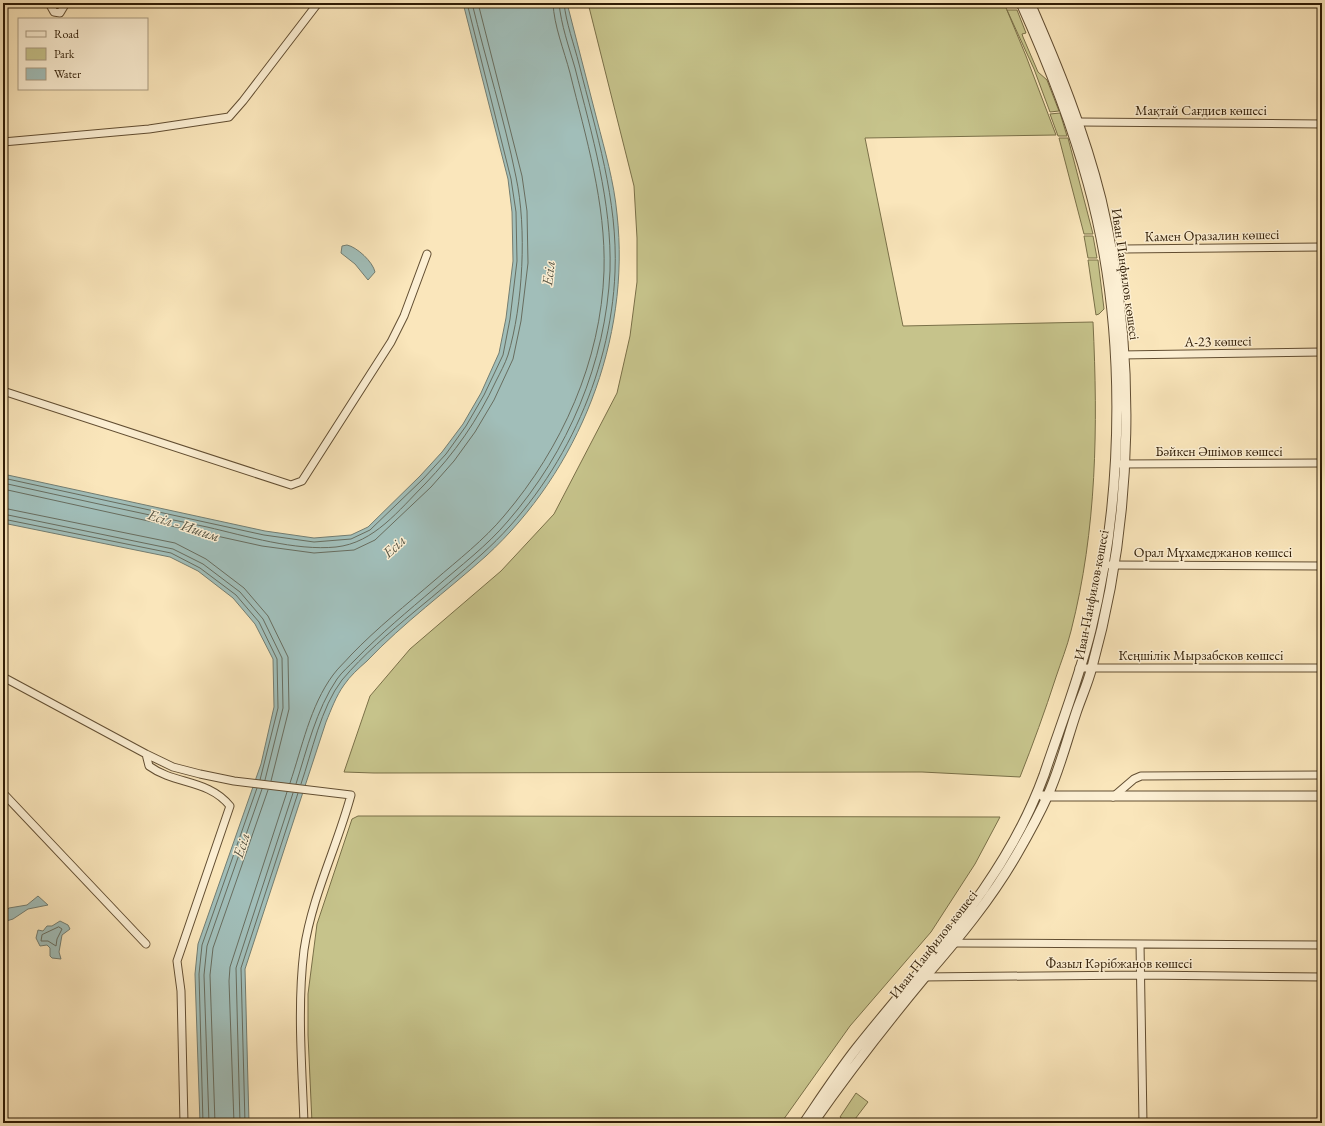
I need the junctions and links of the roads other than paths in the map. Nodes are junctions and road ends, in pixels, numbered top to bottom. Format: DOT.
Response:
graph roads {
  1 [pos="49,3"];
  2 [pos="66,3"];
  3 [pos="318,3"];
  4 [pos="1021,3"];
  5 [pos="1030,3"];
  6 [pos="1079,122"];
  7 [pos="1322,124"];
  8 [pos="3,142"];
  9 [pos="1322,247"];
  10 [pos="1108,252"];
  11 [pos="427,254"];
  12 [pos="1322,352"];
  13 [pos="1119,355"];
  14 [pos="3,392"];
  15 [pos="1322,463"];
  16 [pos="1119,464"];
  17 [pos="1109,565"];
  18 [pos="1322,566"];
  19 [pos="1079,668"];
  20 [pos="1092,668"];
  21 [pos="1322,668"];
  22 [pos="3,677"];
  23 [pos="146,754"];
  24 [pos="1322,775"];
  25 [pos="3,793"];
  26 [pos="1036,796"];
  27 [pos="1047,796"];
  28 [pos="1322,796"];
  29 [pos="1113,797"];
  30 [pos="952,941"];
  31 [pos="146,944"];
  32 [pos="1140,944"];
  33 [pos="1322,945"];
  34 [pos="1141,975"];
  35 [pos="921,977"];
  36 [pos="1322,977"];
  37 [pos="184,1123"];
  38 [pos="304,1123"];
  39 [pos="804,1123"];
  40 [pos="813,1123"];
  41 [pos="1143,1123"];
  1 -- 2 [label="street"];
  3 -- 8 [label="street"];
  4 -- 10 [label="street, Иван Панфилов көшесі"];
  5 -- 6 [label="street, Иван Панфилов көшесі"];
  6 -- 7 [label="street, Мақтай Сағдиев көшесі"];
  6 -- 10 [label="street, Иван Панфилов көшесі"];
  9 -- 10 [label="street, Камен Оразалин көшесі"];
  10 -- 13 [label="street, Иван Панфилов көшесі"];
  11 -- 14 [label="street"];
  12 -- 13 [label="street, А-23 көшесі"];
  13 -- 16 [label="street, Иван Панфилов көшесі"];
  15 -- 16 [label="street, Бәйкен Әшімов көшесі"];
  16 -- 17 [label="street, Иван Панфилов көшесі"];
  17 -- 18 [label="street, Орал Мұхамеджанов көшесі"];
  17 -- 19 [label="street, Иван Панфилов көшесі"];
  17 -- 20 [label="street, Иван Панфилов көшесі"];
  19 -- 20 [label="street, Кеңшілік Мырзабеков көшесі"];
  19 -- 26 [label="street, Иван Панфилов көшесі"];
  20 -- 21 [label="street, Кеңшілік Мырзабеков көшесі"];
  20 -- 27 [label="street, Иван Панфилов көшесі"];
  22 -- 23 [label="street"];
  23 -- 37 [label="street"];
  23 -- 38 [label="street"];
  24 -- 29 [label="street"];
  25 -- 31 [label="street"];
  26 -- 27 [label="street"];
  26 -- 30 [label="street, Иван Панфилов көшесі"];
  27 -- 29 [label="street"];
  27 -- 30 [label="street, Иван Панфилов көшесі"];
  28 -- 29 [label="street"];
  30 -- 32 [label="street"];
  30 -- 35 [label="street, Иван Панфилов көшесі"];
  32 -- 33 [label="street"];
  32 -- 34 [label="street"];
  34 -- 35 [label="street, Фазыл Кәрібжанов көшесі"];
  34 -- 36 [label="street, Фазыл Кәрібжанов көшесі"];
  34 -- 41 [label="street"];
  35 -- 39 [label="street, Иван Панфилов көшесі"];
  35 -- 40 [label="street, Иван Панфилов көшесі"];
}
